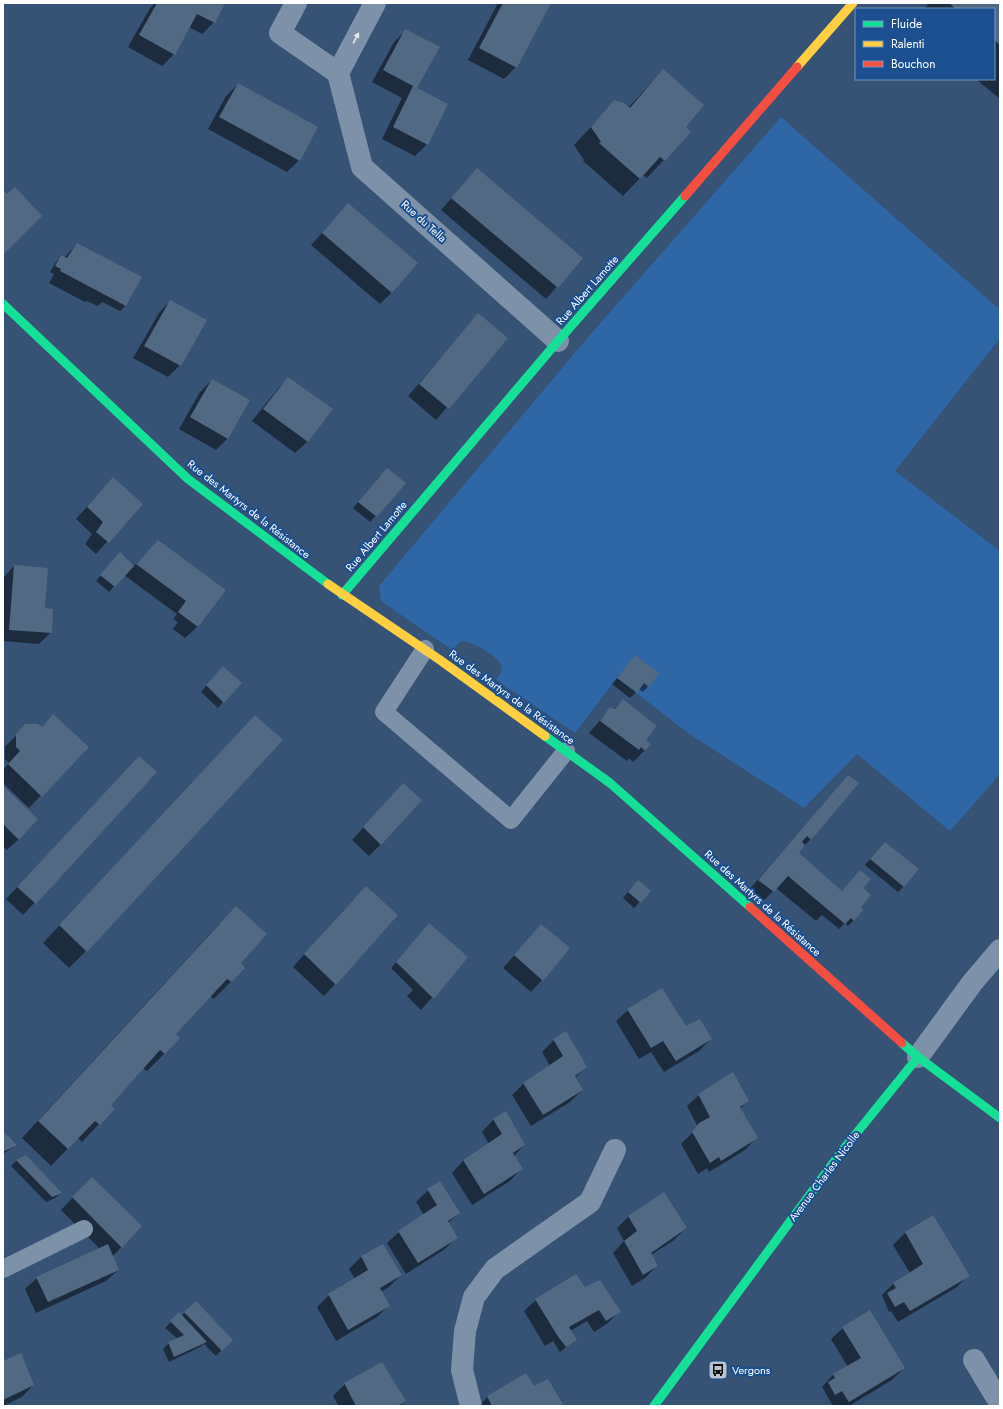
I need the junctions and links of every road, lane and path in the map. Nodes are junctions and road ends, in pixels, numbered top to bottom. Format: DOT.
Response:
graph roads {
  1 [pos="296,3"];
  2 [pos="375,3"];
  3 [pos="853,3"];
  4 [pos="338,73"];
  5 [pos="3,304"];
  6 [pos="558,341"];
  7 [pos="342,596"];
  8 [pos="425,649"];
  9 [pos="566,751"];
  10 [pos="1000,950"];
  11 [pos="918,1057"];
  12 [pos="1000,1118"];
  13 [pos="615,1150"];
  14 [pos="84,1229"];
  15 [pos="3,1269"];
  16 [pos="974,1360"];
  17 [pos="1000,1403"];
  18 [pos="470,1406"];
  19 [pos="654,1406"];
  1 -- 4 [label="street"];
  4 -- 2 [label="street, one-way"];
  3 -- 6 [label="street, Rue Albert Lamotte"];
  4 -- 6 [label="street, Rue du Tella"];
  5 -- 7 [label="street, Rue des Martyrs de la Résistance"];
  6 -- 7 [label="street, Rue Albert Lamotte"];
  7 -- 8 [label="street, Rue des Martyrs de la Résistance"];
  8 -- 9 [label="street, Rue des Martyrs de la Résistance"];
  8 -- 9 [label="lane"];
  9 -- 11 [label="street, Rue des Martyrs de la Résistance"];
  10 -- 11 [label="street, Avenue Charles Nicolle"];
  11 -- 12 [label="street, Rue des Martyrs de la Résistance"];
  11 -- 19 [label="street, Avenue Charles Nicolle"];
  13 -- 18 [label="street"];
  14 -- 15 [label="lane"];
  16 -- 17 [label="street"];
}
